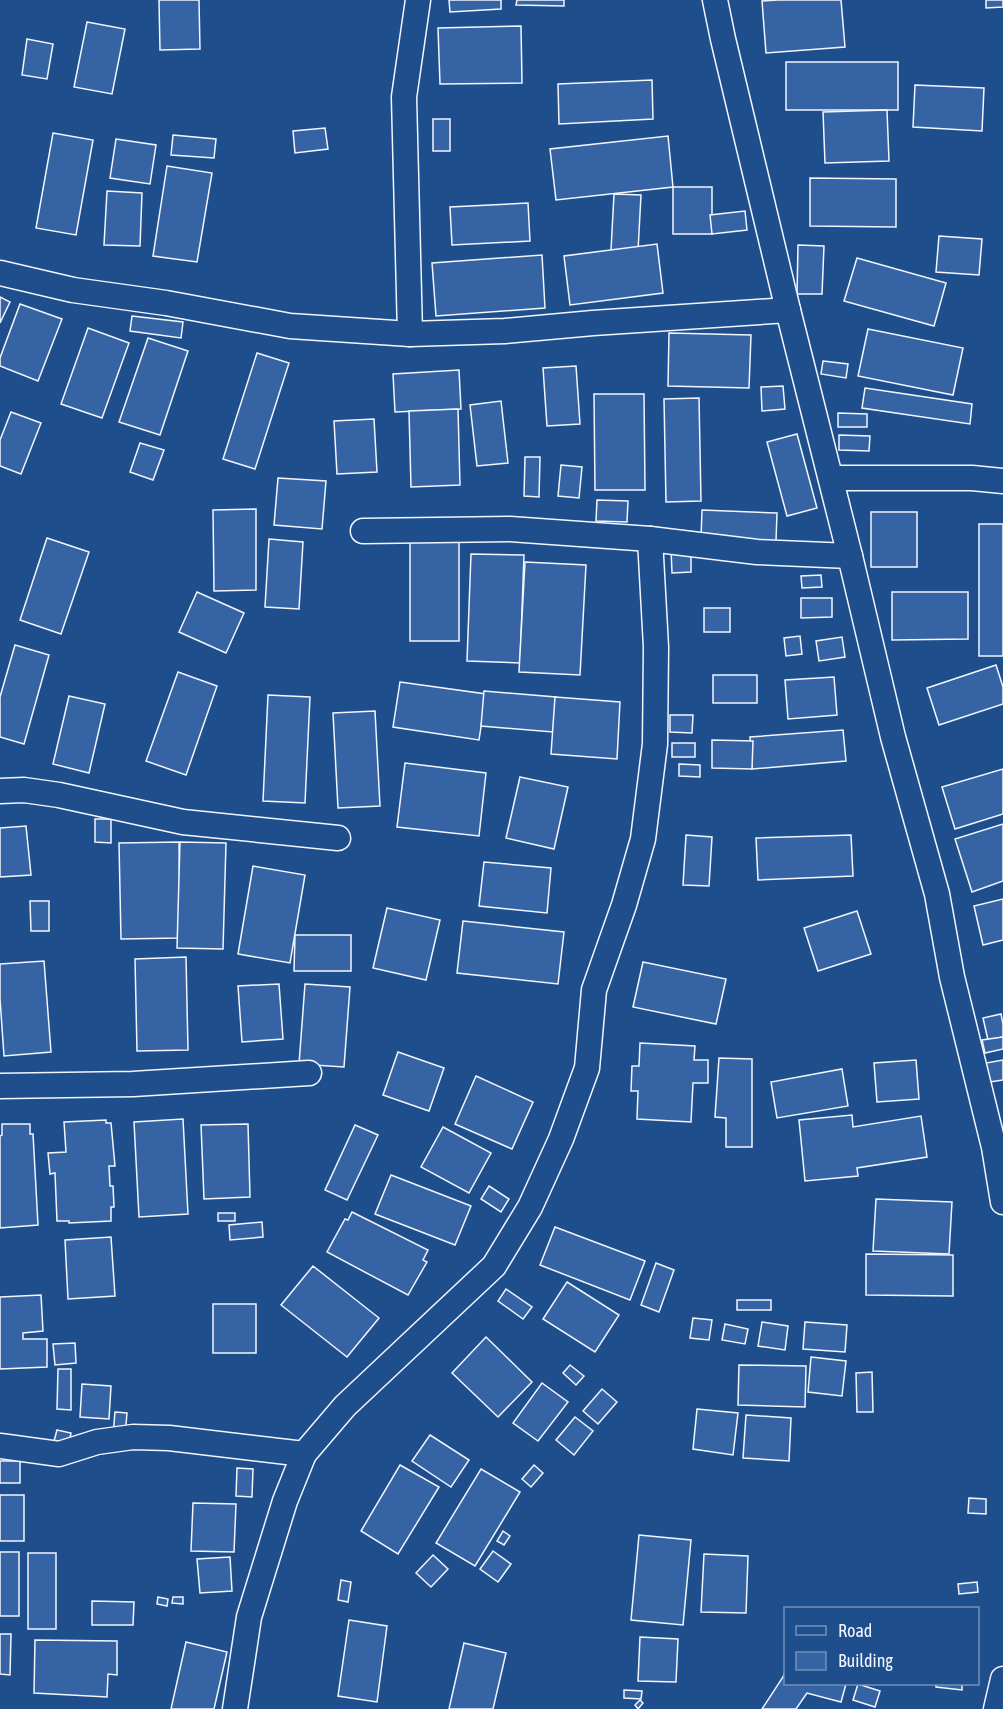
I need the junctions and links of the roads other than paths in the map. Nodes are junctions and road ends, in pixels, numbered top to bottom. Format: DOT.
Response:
graph roads {
  1 [pos="418,0"];
  2 [pos="715,0"];
  3 [pos="0,273"];
  4 [pos="788,310"];
  5 [pos="410,334"];
  6 [pos="831,478"];
  7 [pos="1003,482"];
  8 [pos="363,531"];
  9 [pos="650,539"];
  10 [pos="850,556"];
  11 [pos="0,791"];
  12 [pos="338,838"];
  13 [pos="309,1072"];
  14 [pos="0,1086"];
  15 [pos="1003,1202"];
  16 [pos="0,1446"];
  17 [pos="304,1454"];
  18 [pos="1003,1678"];
  19 [pos="235,1709"];
  20 [pos="996,1709"];
  1 -- 5 [label="street"];
  2 -- 4 [label="street"];
  3 -- 5 [label="street"];
  4 -- 5 [label="street"];
  4 -- 6 [label="street"];
  6 -- 7 [label="street"];
  6 -- 10 [label="street"];
  8 -- 9 [label="street"];
  9 -- 10 [label="street"];
  9 -- 17 [label="street"];
  10 -- 15 [label="street"];
  11 -- 12 [label="street"];
  13 -- 14 [label="street"];
  16 -- 17 [label="street"];
  17 -- 19 [label="street"];
  18 -- 20 [label="street"];
}
